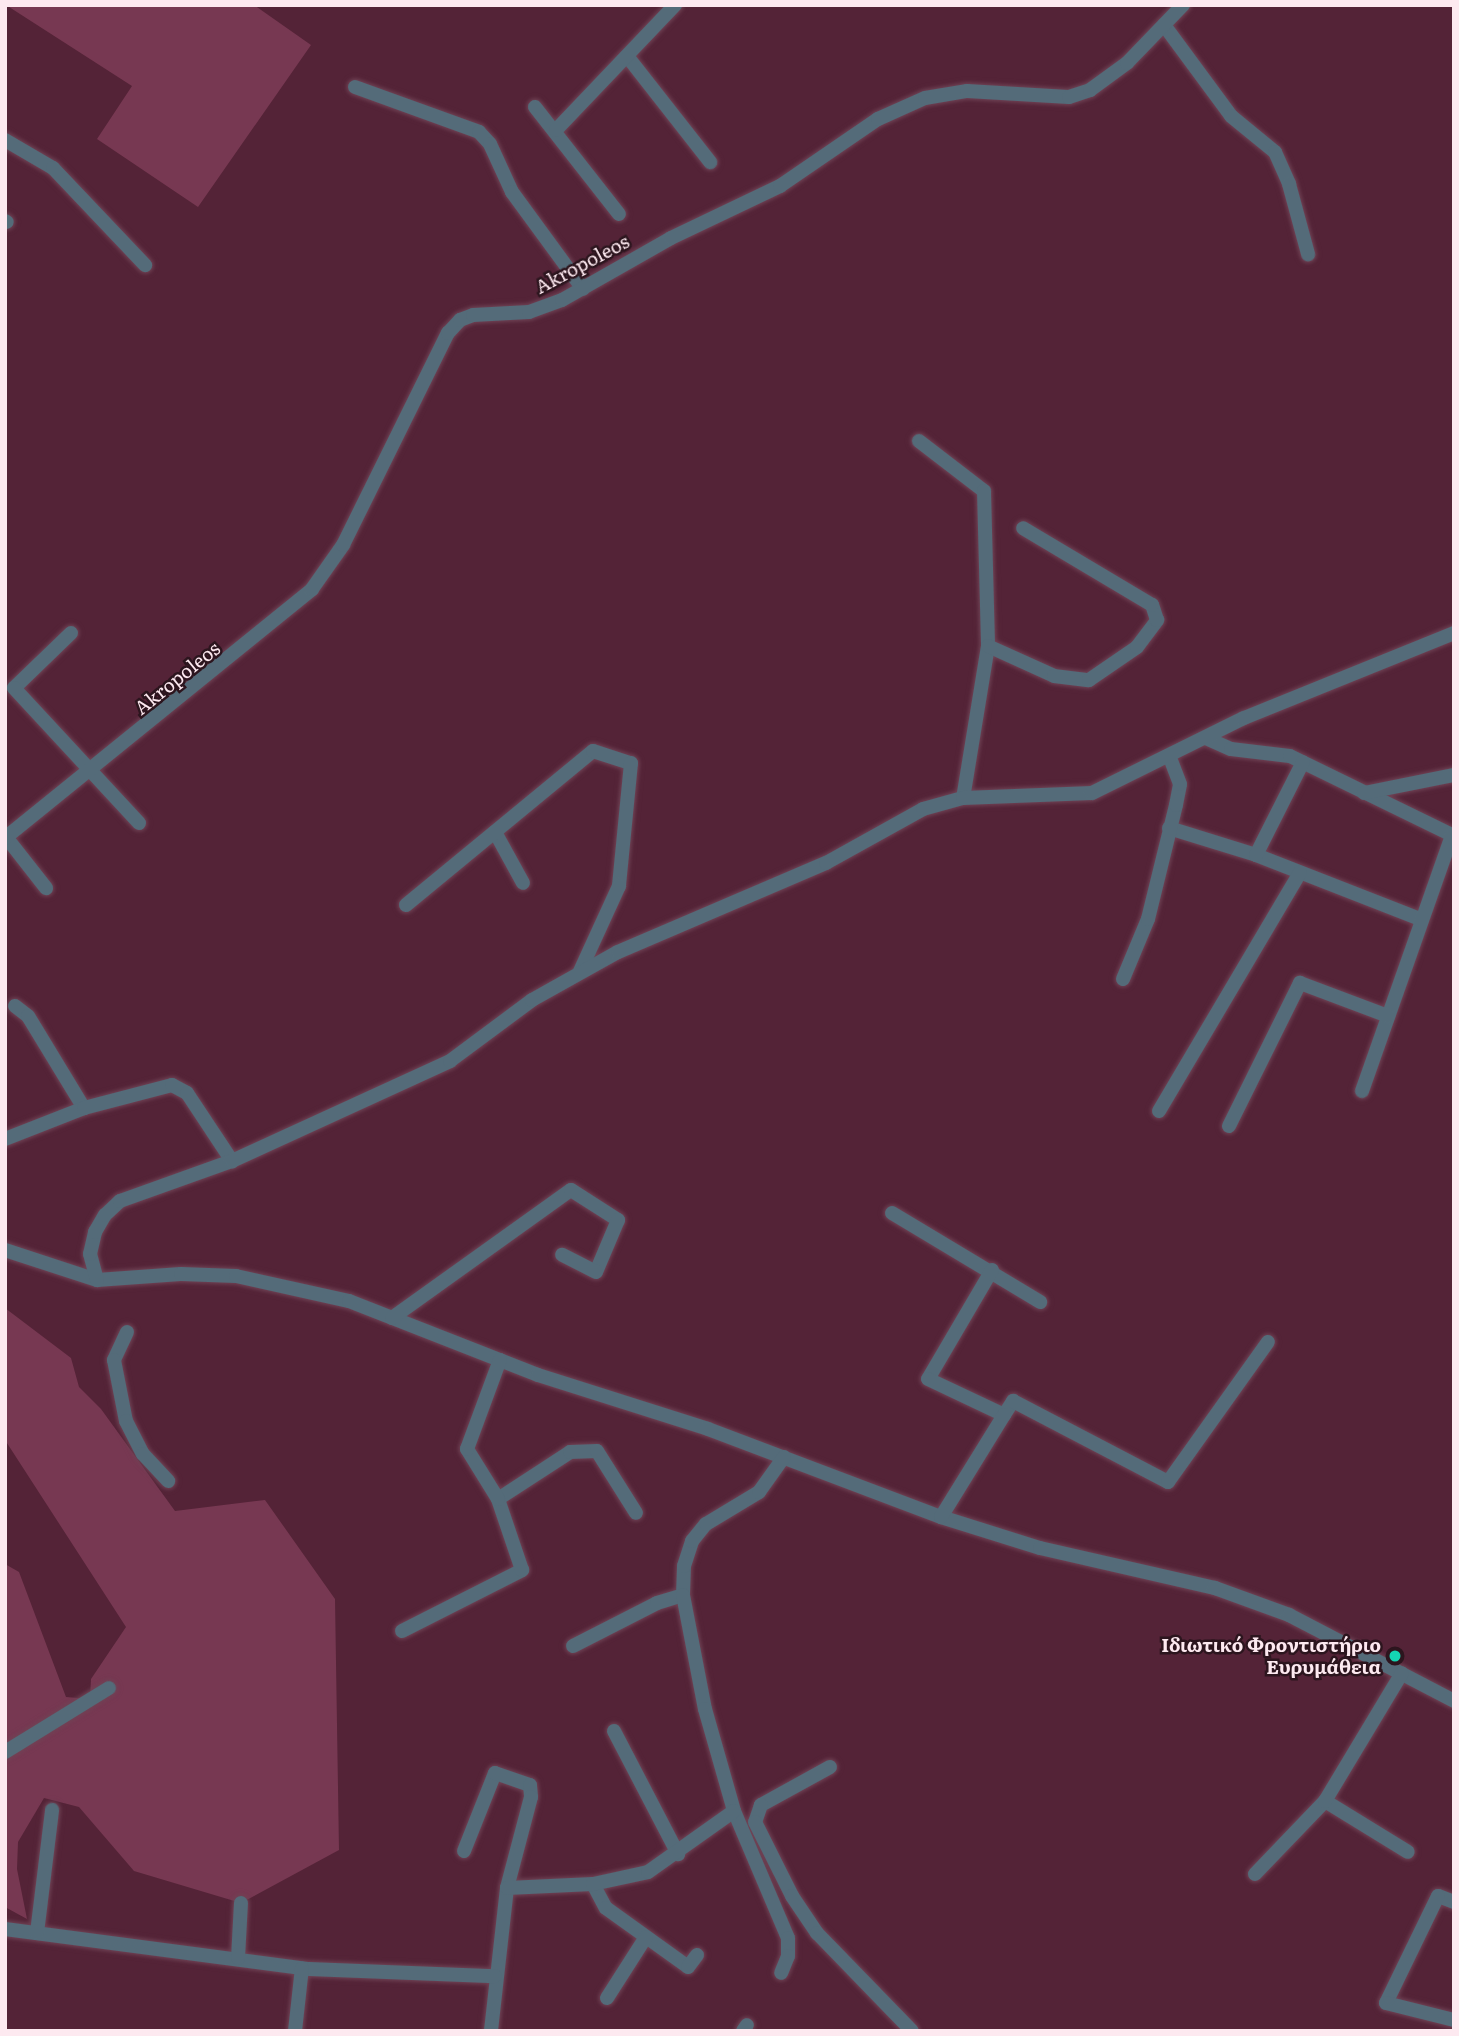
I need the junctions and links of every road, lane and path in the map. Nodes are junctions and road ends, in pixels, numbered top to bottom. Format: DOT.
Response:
graph roads {
  1 [pos="675,5"];
  2 [pos="1183,5"];
  3 [pos="1164,24"];
  4 [pos="627,56"];
  5 [pos="355,87"];
  6 [pos="535,107"];
  7 [pos="556,130"];
  8 [pos="5,140"];
  9 [pos="710,162"];
  10 [pos="619,214"];
  11 [pos="1308,254"];
  12 [pos="145,265"];
  13 [pos="583,289"];
  14 [pos="919,441"];
  15 [pos="1023,528"];
  16 [pos="71,633"];
  17 [pos="1454,634"];
  18 [pos="988,646"];
  19 [pos="1206,738"];
  20 [pos="1170,758"];
  21 [pos="1303,762"];
  22 [pos="91,772"];
  23 [pos="1454,775"];
  24 [pos="1364,793"];
  25 [pos="963,798"];
  26 [pos="139,823"];
  27 [pos="1169,828"];
  28 [pos="495,832"];
  29 [pos="1453,835"];
  30 [pos="6,838"];
  31 [pos="1256,855"];
  32 [pos="1300,873"];
  33 [pos="523,883"];
  34 [pos="46,888"];
  35 [pos="407,905"];
  36 [pos="1420,919"];
  37 [pos="580,971"];
  38 [pos="1123,979"];
  39 [pos="15,1006"];
  40 [pos="1388,1016"];
  41 [pos="1363,1091"];
  42 [pos="83,1108"];
  43 [pos="1159,1111"];
  44 [pos="1229,1126"];
  45 [pos="5,1139"];
  46 [pos="232,1161"];
  47 [pos="892,1213"];
  48 [pos="5,1250"];
  49 [pos="562,1255"];
  50 [pos="992,1270"];
  51 [pos="97,1280"];
  52 [pos="1040,1302"];
  53 [pos="392,1318"];
  54 [pos="127,1332"];
  55 [pos="1268,1342"];
  56 [pos="500,1360"];
  57 [pos="1004,1415"];
  58 [pos="784,1457"];
  59 [pos="168,1481"];
  60 [pos="498,1499"];
  61 [pos="636,1513"];
  62 [pos="942,1517"];
  63 [pos="683,1595"];
  64 [pos="402,1631"];
  65 [pos="573,1646"];
  66 [pos="1402,1673"];
  67 [pos="109,1688"];
  68 [pos="1454,1701"];
  69 [pos="614,1731"];
  70 [pos="5,1752"];
  71 [pos="830,1767"];
  72 [pos="1325,1801"];
  73 [pos="52,1810"];
  74 [pos="734,1811"];
  75 [pos="464,1851"];
  76 [pos="1408,1852"];
  77 [pos="678,1854"];
  78 [pos="1255,1874"];
  79 [pos="593,1884"];
  80 [pos="507,1888"];
  81 [pos="1454,1902"];
  82 [pos="241,1903"];
  83 [pos="5,1929"];
  84 [pos="37,1933"];
  85 [pos="646,1937"];
  86 [pos="698,1955"];
  87 [pos="238,1958"];
  88 [pos="302,1968"];
  89 [pos="781,1973"];
  90 [pos="495,1976"];
  91 [pos="607,1998"];
  92 [pos="1454,2020"];
  93 [pos="295,2031"];
  94 [pos="493,2031"];
  95 [pos="912,2031"];
  1 -- 4 [label="street"];
  2 -- 3 [label="street, Akropoleos"];
  3 -- 11 [label="street"];
  3 -- 13 [label="street, Akropoleos"];
  4 -- 7 [label="street"];
  4 -- 9 [label="street"];
  5 -- 13 [label="street"];
  6 -- 7 [label="street"];
  7 -- 10 [label="street"];
  8 -- 12 [label="street"];
  13 -- 22 [label="street, Akropoleos"];
  14 -- 18 [label="street"];
  15 -- 18 [label="street"];
  16 -- 22 [label="street"];
  17 -- 19 [label="street"];
  18 -- 25 [label="street"];
  19 -- 20 [label="street"];
  19 -- 21 [label="street"];
  20 -- 25 [label="street"];
  20 -- 27 [label="street"];
  21 -- 24 [label="street"];
  21 -- 31 [label="street"];
  22 -- 26 [label="street"];
  22 -- 30 [label="street, Akropoleos"];
  23 -- 24 [label="street"];
  24 -- 29 [label="street"];
  25 -- 37 [label="street"];
  27 -- 31 [label="street"];
  27 -- 38 [label="street"];
  28 -- 33 [label="street"];
  28 -- 35 [label="street"];
  28 -- 37 [label="street"];
  29 -- 36 [label="street"];
  30 -- 34 [label="street"];
  31 -- 32 [label="street"];
  32 -- 36 [label="street"];
  32 -- 43 [label="street"];
  36 -- 40 [label="street"];
  37 -- 46 [label="street"];
  39 -- 42 [label="street"];
  40 -- 41 [label="street"];
  40 -- 44 [label="street"];
  42 -- 45 [label="street"];
  42 -- 46 [label="street"];
  46 -- 51 [label="street"];
  47 -- 50 [label="street"];
  48 -- 51 [label="street"];
  49 -- 53 [label="street"];
  50 -- 52 [label="street"];
  50 -- 57 [label="street"];
  51 -- 53 [label="street"];
  53 -- 56 [label="street"];
  54 -- 59 [label="street"];
  55 -- 57 [label="street"];
  56 -- 58 [label="street"];
  56 -- 60 [label="street"];
  57 -- 62 [label="street"];
  58 -- 62 [label="street"];
  58 -- 63 [label="street"];
  60 -- 61 [label="street"];
  60 -- 64 [label="street"];
  62 -- 66 [label="street"];
  63 -- 65 [label="street"];
  63 -- 74 [label="street"];
  66 -- 68 [label="street"];
  66 -- 72 [label="street"];
  67 -- 70 [label="street"];
  69 -- 77 [label="street"];
  71 -- 95 [label="street"];
  72 -- 76 [label="street"];
  72 -- 78 [label="street"];
  73 -- 84 [label="street"];
  74 -- 77 [label="street"];
  74 -- 89 [label="street"];
  75 -- 80 [label="street"];
  77 -- 79 [label="street"];
  79 -- 80 [label="street"];
  79 -- 85 [label="street"];
  80 -- 90 [label="street"];
  81 -- 92 [label="street"];
  82 -- 87 [label="street"];
  83 -- 84 [label="street"];
  84 -- 87 [label="street"];
  85 -- 86 [label="street"];
  85 -- 91 [label="street"];
  87 -- 88 [label="street"];
  88 -- 90 [label="street"];
  88 -- 93 [label="street"];
  90 -- 94 [label="street"];
}
